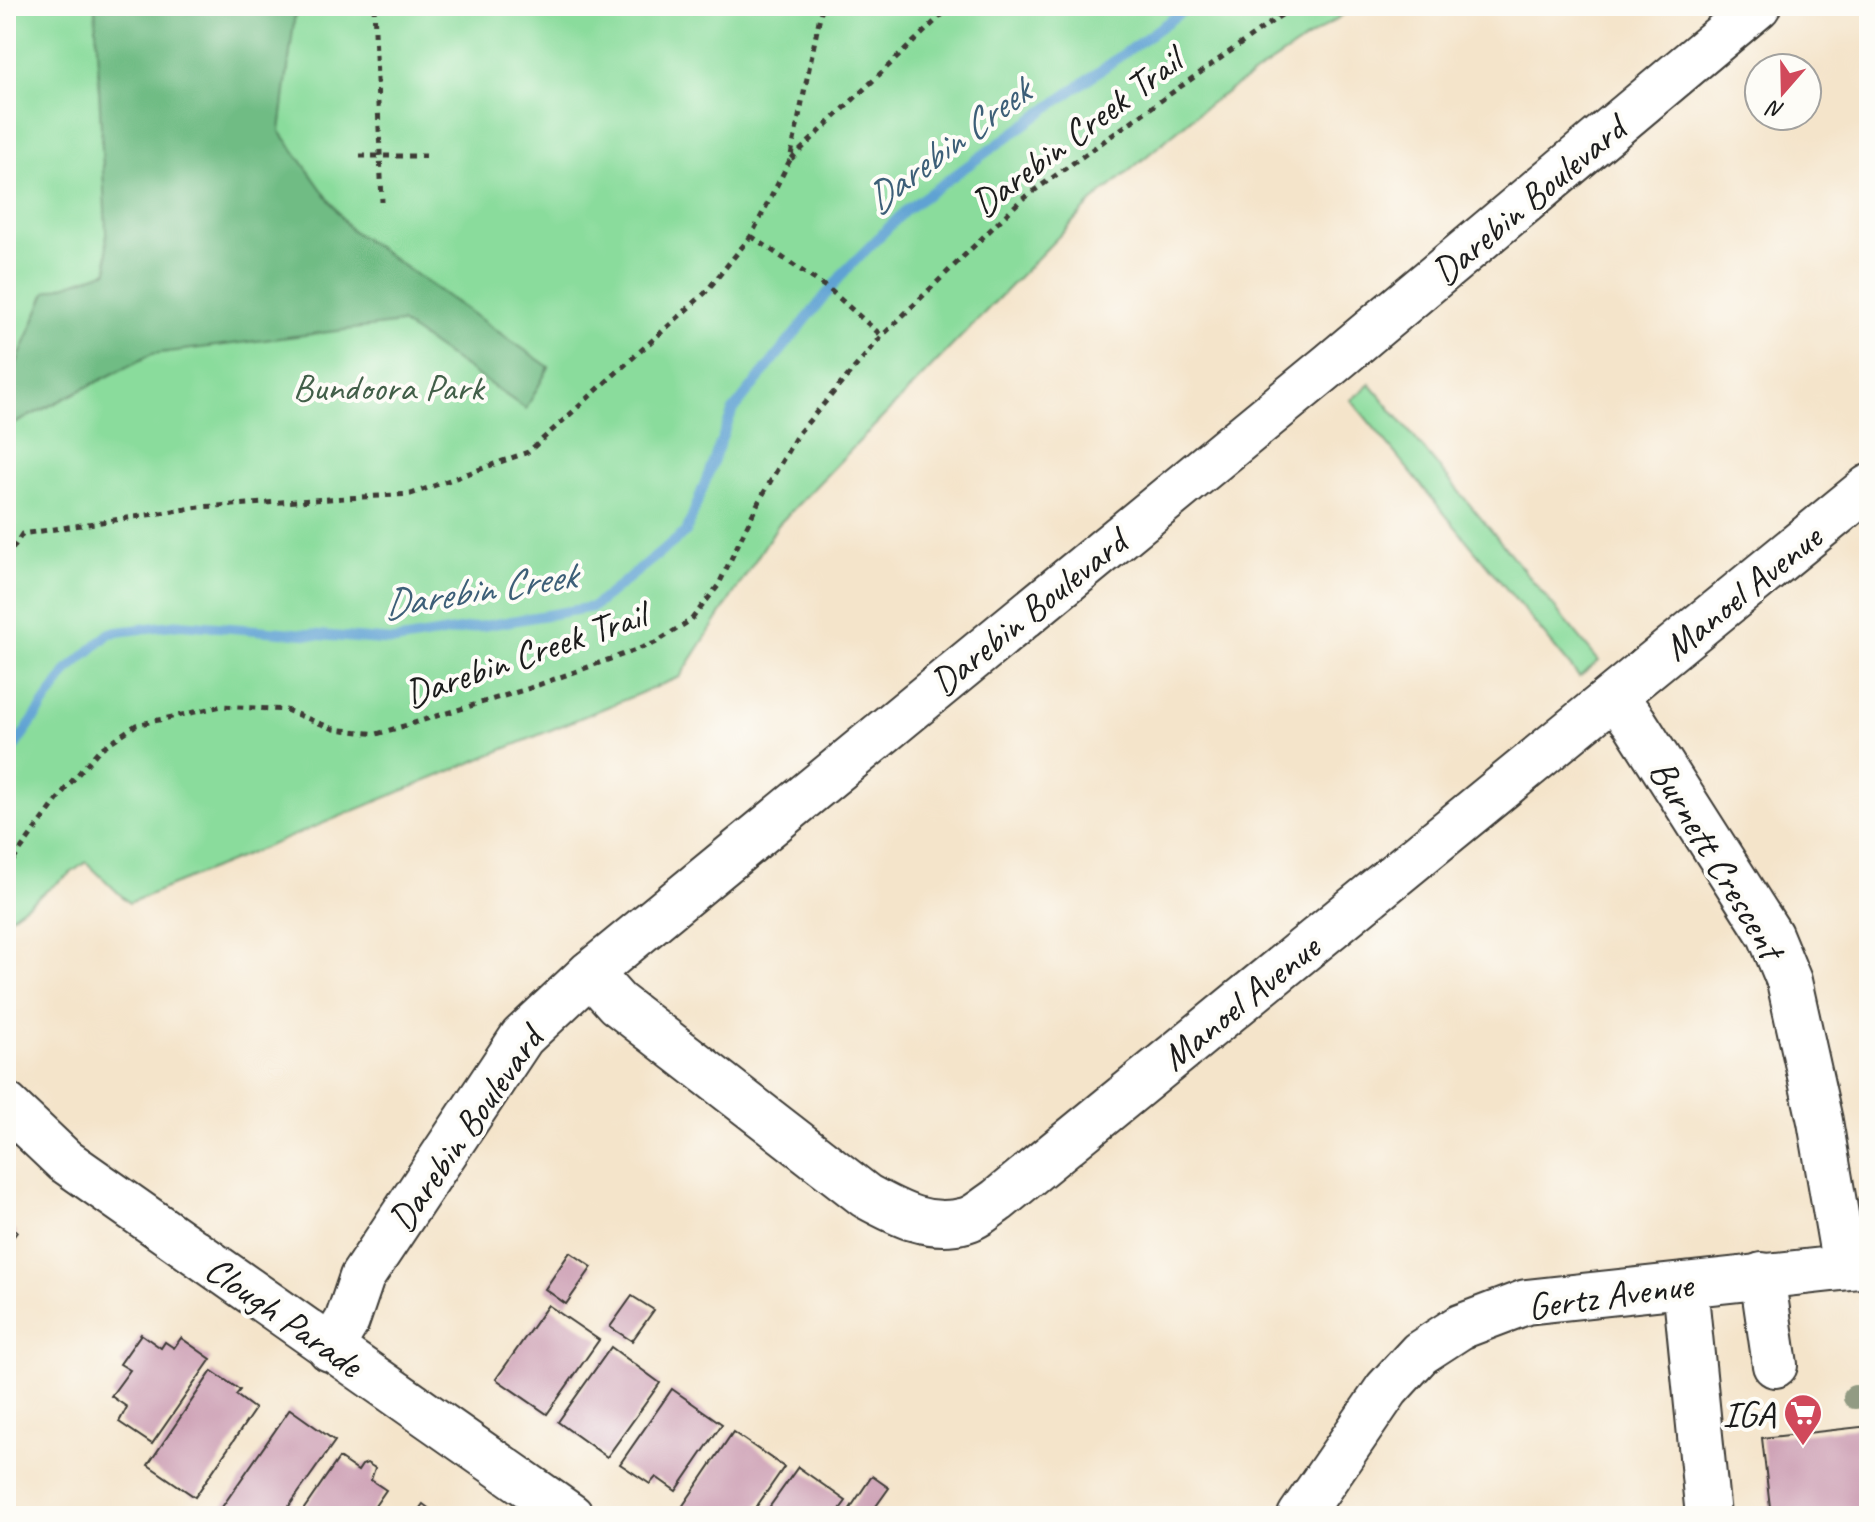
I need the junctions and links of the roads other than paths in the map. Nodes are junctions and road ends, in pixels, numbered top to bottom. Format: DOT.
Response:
graph roads {
  1 [pos="1758,6"];
  2 [pos="1869,487"];
  3 [pos="1615,697"];
  4 [pos="590,973"];
  5 [pos="6,1105"];
  6 [pos="1857,1266"];
  7 [pos="1762,1275"];
  8 [pos="1685,1285"];
  9 [pos="318,1340"];
  10 [pos="1775,1365"];
  11 [pos="571,1516"];
  12 [pos="1300,1516"];
  13 [pos="1708,1516"];
  1 -- 4 [label="street, Darebin Boulevard"];
  2 -- 3 [label="street, Manoel Avenue"];
  3 -- 4 [label="street, Manoel Avenue"];
  3 -- 6 [label="street, Burnett Crescent"];
  4 -- 9 [label="street, Darebin Boulevard"];
  5 -- 9 [label="street, Clough Parade"];
  6 -- 7 [label="street, Gertz Avenue"];
  7 -- 8 [label="street, Gertz Avenue"];
  7 -- 10 [label="street"];
  8 -- 12 [label="street, Gertz Avenue"];
  8 -- 13 [label="street"];
  9 -- 11 [label="street, Clough Parade"];
}
